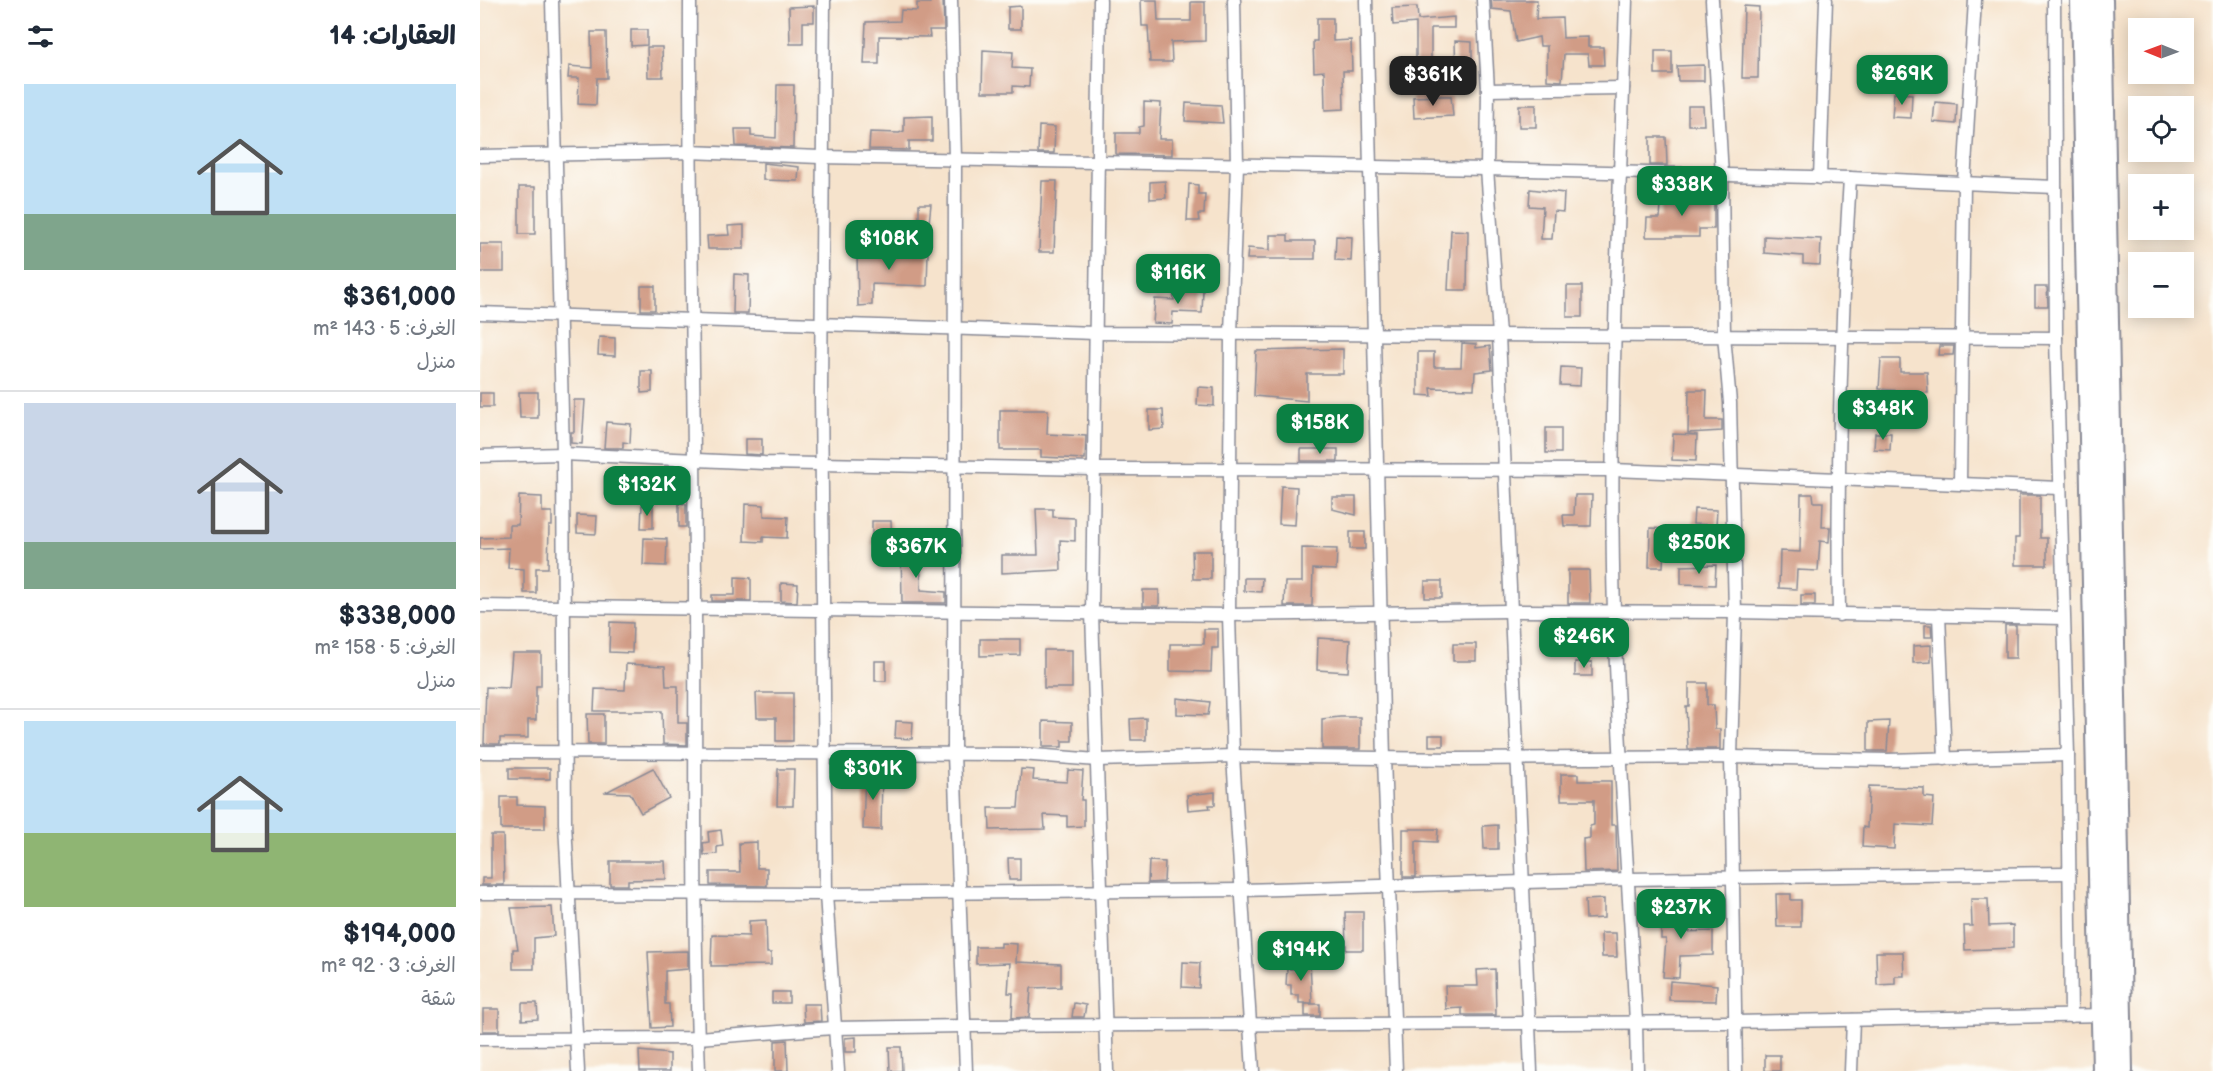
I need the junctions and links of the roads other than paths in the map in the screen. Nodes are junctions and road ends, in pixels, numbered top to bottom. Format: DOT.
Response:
graph roads {
  1 [pos="552,0"];
  2 [pos="690,0"];
  3 [pos="824,0"];
  4 [pos="951,0"];
  5 [pos="1100,0"];
  6 [pos="1234,0"];
  7 [pos="1366,0"];
  8 [pos="1483,0"];
  9 [pos="1626,0"];
  10 [pos="1712,0"];
  11 [pos="1826,0"];
  12 [pos="1975,0"];
  13 [pos="2054,0"];
  14 [pos="2082,0"];
  15 [pos="2101,0"];
  16 [pos="1623,88"];
  17 [pos="1488,90"];
  18 [pos="689,152"];
  19 [pos="556,153"];
  20 [pos="480,156"];
  21 [pos="820,157"];
  22 [pos="955,159"];
  23 [pos="1098,162"];
  24 [pos="1237,165"];
  25 [pos="1368,166"];
  26 [pos="1487,169"];
  27 [pos="1618,174"];
  28 [pos="1722,176"];
  29 [pos="1820,178"];
  30 [pos="1850,178"];
  31 [pos="1964,183"];
  32 [pos="2055,187"];
  33 [pos="480,313"];
  34 [pos="559,317"];
  35 [pos="691,321"];
  36 [pos="822,324"];
  37 [pos="954,329"];
  38 [pos="1096,333"];
  39 [pos="1231,334"];
  40 [pos="1372,334"];
  41 [pos="1615,334"];
  42 [pos="1499,335"];
  43 [pos="1724,335"];
  44 [pos="1840,336"];
  45 [pos="1961,337"];
  46 [pos="2056,338"];
  47 [pos="564,454"];
  48 [pos="480,456"];
  49 [pos="694,461"];
  50 [pos="821,465"];
  51 [pos="954,466"];
  52 [pos="1094,469"];
  53 [pos="1229,470"];
  54 [pos="1613,470"];
  55 [pos="1378,471"];
  56 [pos="1504,471"];
  57 [pos="1731,475"];
  58 [pos="1837,477"];
  59 [pos="1960,483"];
  60 [pos="2059,488"];
  61 [pos="480,606"];
  62 [pos="563,607"];
  63 [pos="696,609"];
  64 [pos="825,609"];
  65 [pos="954,610"];
  66 [pos="1509,611"];
  67 [pos="1614,612"];
  68 [pos="1735,612"];
  69 [pos="1092,613"];
  70 [pos="1380,614"];
  71 [pos="1229,615"];
  72 [pos="1839,615"];
  73 [pos="1939,615"];
  74 [pos="2062,618"];
  75 [pos="480,752"];
  76 [pos="564,752"];
  77 [pos="694,752"];
  78 [pos="826,753"];
  79 [pos="954,754"];
  80 [pos="2068,755"];
  81 [pos="1233,756"];
  82 [pos="1731,756"];
  83 [pos="1622,757"];
  84 [pos="1518,758"];
  85 [pos="1384,759"];
  86 [pos="1945,759"];
  87 [pos="1097,760"];
  88 [pos="2068,873"];
  89 [pos="1733,878"];
  90 [pos="1629,879"];
  91 [pos="1522,883"];
  92 [pos="1390,887"];
  93 [pos="1241,890"];
  94 [pos="958,891"];
  95 [pos="1101,891"];
  96 [pos="569,892"];
  97 [pos="694,892"];
  98 [pos="480,893"];
  99 [pos="826,894"];
  100 [pos="2112,1015"];
  101 [pos="2071,1016"];
  102 [pos="1852,1020"];
  103 [pos="1530,1022"];
  104 [pos="1636,1022"];
  105 [pos="1736,1022"];
  106 [pos="1395,1023"];
  107 [pos="1250,1024"];
  108 [pos="1106,1025"];
  109 [pos="964,1026"];
  110 [pos="833,1029"];
  111 [pos="575,1038"];
  112 [pos="698,1038"];
  113 [pos="480,1039"];
  114 [pos="578,1071"];
  115 [pos="699,1071"];
  116 [pos="838,1071"];
  117 [pos="966,1071"];
  118 [pos="1107,1071"];
  119 [pos="1253,1071"];
  120 [pos="1396,1071"];
  121 [pos="1531,1071"];
  122 [pos="1636,1071"];
  123 [pos="1736,1071"];
  124 [pos="1851,1071"];
  125 [pos="2104,1071"];
  126 [pos="2121,1071"];
  1 -- 19 [label="street"];
  2 -- 18 [label="street"];
  3 -- 21 [label="street"];
  4 -- 22 [label="street"];
  5 -- 23 [label="street"];
  6 -- 24 [label="street"];
  7 -- 25 [label="street"];
  8 -- 17 [label="street"];
  9 -- 16 [label="street"];
  10 -- 28 [label="street"];
  11 -- 29 [label="street"];
  12 -- 31 [label="street"];
  13 -- 32 [label="street"];
  14 -- 100 [label="highway"];
  15 -- 100 [label="highway"];
  16 -- 17 [label="street"];
  16 -- 27 [label="street"];
  17 -- 26 [label="street"];
  18 -- 19 [label="street"];
  18 -- 21 [label="street"];
  18 -- 35 [label="street"];
  19 -- 20 [label="street"];
  19 -- 34 [label="street"];
  21 -- 22 [label="street"];
  21 -- 36 [label="street"];
  22 -- 23 [label="street"];
  22 -- 37 [label="street"];
  23 -- 24 [label="street"];
  23 -- 38 [label="street"];
  24 -- 25 [label="street"];
  24 -- 39 [label="street"];
  25 -- 26 [label="street"];
  25 -- 40 [label="street"];
  26 -- 27 [label="street"];
  26 -- 42 [label="street"];
  27 -- 28 [label="street"];
  27 -- 41 [label="street"];
  28 -- 29 [label="street"];
  28 -- 43 [label="street"];
  29 -- 30 [label="street"];
  30 -- 31 [label="street"];
  30 -- 44 [label="street"];
  31 -- 32 [label="street"];
  31 -- 45 [label="street"];
  32 -- 46 [label="street"];
  33 -- 34 [label="street"];
  34 -- 35 [label="street"];
  34 -- 47 [label="street"];
  35 -- 36 [label="street"];
  35 -- 49 [label="street"];
  36 -- 37 [label="street"];
  36 -- 50 [label="street"];
  37 -- 38 [label="street"];
  37 -- 51 [label="street"];
  38 -- 39 [label="street"];
  38 -- 52 [label="street"];
  39 -- 40 [label="street"];
  39 -- 53 [label="street"];
  40 -- 42 [label="street"];
  40 -- 55 [label="street"];
  41 -- 42 [label="street"];
  41 -- 43 [label="street"];
  41 -- 54 [label="street"];
  42 -- 56 [label="street"];
  43 -- 44 [label="street"];
  43 -- 57 [label="street"];
  44 -- 45 [label="street"];
  44 -- 58 [label="street"];
  45 -- 46 [label="street"];
  45 -- 59 [label="street"];
  46 -- 60 [label="street"];
  47 -- 48 [label="street"];
  47 -- 49 [label="street"];
  47 -- 62 [label="street"];
  49 -- 50 [label="street"];
  49 -- 63 [label="street"];
  50 -- 51 [label="street"];
  50 -- 64 [label="street"];
  51 -- 52 [label="street"];
  51 -- 65 [label="street"];
  52 -- 53 [label="street"];
  52 -- 69 [label="street"];
  53 -- 55 [label="street"];
  53 -- 71 [label="street"];
  54 -- 56 [label="street"];
  54 -- 57 [label="street"];
  54 -- 67 [label="street"];
  55 -- 56 [label="street"];
  55 -- 70 [label="street"];
  56 -- 66 [label="street"];
  57 -- 58 [label="street"];
  57 -- 68 [label="street"];
  58 -- 59 [label="street"];
  58 -- 72 [label="street"];
  59 -- 60 [label="street"];
  60 -- 74 [label="street"];
  61 -- 62 [label="street"];
  62 -- 63 [label="street"];
  62 -- 76 [label="street"];
  63 -- 64 [label="street"];
  63 -- 77 [label="street"];
  64 -- 65 [label="street"];
  64 -- 78 [label="street"];
  65 -- 69 [label="street"];
  65 -- 79 [label="street"];
  66 -- 67 [label="street"];
  66 -- 70 [label="street"];
  66 -- 84 [label="street"];
  67 -- 68 [label="street"];
  67 -- 83 [label="street"];
  68 -- 72 [label="street"];
  68 -- 82 [label="street"];
  69 -- 71 [label="street"];
  69 -- 87 [label="street"];
  70 -- 71 [label="street"];
  70 -- 85 [label="street"];
  71 -- 81 [label="street"];
  72 -- 73 [label="street"];
  73 -- 74 [label="street"];
  73 -- 86 [label="street"];
  74 -- 80 [label="street"];
  75 -- 76 [label="street"];
  76 -- 77 [label="street"];
  76 -- 96 [label="street"];
  77 -- 78 [label="street"];
  77 -- 97 [label="street"];
  78 -- 79 [label="street"];
  78 -- 99 [label="street"];
  79 -- 87 [label="street"];
  79 -- 94 [label="street"];
  80 -- 86 [label="street"];
  80 -- 88 [label="street"];
  81 -- 85 [label="street"];
  81 -- 87 [label="street"];
  81 -- 93 [label="street"];
  82 -- 83 [label="street"];
  82 -- 86 [label="street"];
  82 -- 89 [label="street"];
  83 -- 84 [label="street"];
  83 -- 90 [label="street"];
  84 -- 85 [label="street"];
  84 -- 91 [label="street"];
  85 -- 92 [label="street"];
  87 -- 95 [label="street"];
  88 -- 89 [label="street"];
  88 -- 101 [label="street"];
  89 -- 90 [label="street"];
  89 -- 105 [label="street"];
  90 -- 91 [label="street"];
  90 -- 104 [label="street"];
  91 -- 92 [label="street"];
  91 -- 103 [label="street"];
  92 -- 93 [label="street"];
  92 -- 106 [label="street"];
  93 -- 95 [label="street"];
  93 -- 107 [label="street"];
  94 -- 95 [label="street"];
  94 -- 99 [label="street"];
  94 -- 109 [label="street"];
  95 -- 108 [label="street"];
  96 -- 97 [label="street"];
  96 -- 98 [label="street"];
  96 -- 111 [label="street"];
  97 -- 99 [label="street"];
  97 -- 112 [label="street"];
  99 -- 110 [label="street"];
  100 -- 101 [label="street"];
  100 -- 125 [label="highway"];
  100 -- 126 [label="highway"];
  101 -- 102 [label="street"];
  102 -- 105 [label="street"];
  102 -- 124 [label="street"];
  103 -- 104 [label="street"];
  103 -- 106 [label="street"];
  103 -- 121 [label="street"];
  104 -- 105 [label="street"];
  104 -- 122 [label="street"];
  105 -- 123 [label="street"];
  106 -- 107 [label="street"];
  106 -- 120 [label="street"];
  107 -- 108 [label="street"];
  107 -- 119 [label="street"];
  108 -- 109 [label="street"];
  108 -- 118 [label="street"];
  109 -- 110 [label="street"];
  109 -- 117 [label="street"];
  110 -- 112 [label="street"];
  110 -- 116 [label="street"];
  111 -- 112 [label="street"];
  111 -- 113 [label="street"];
  111 -- 114 [label="street"];
  112 -- 115 [label="street"];
}
